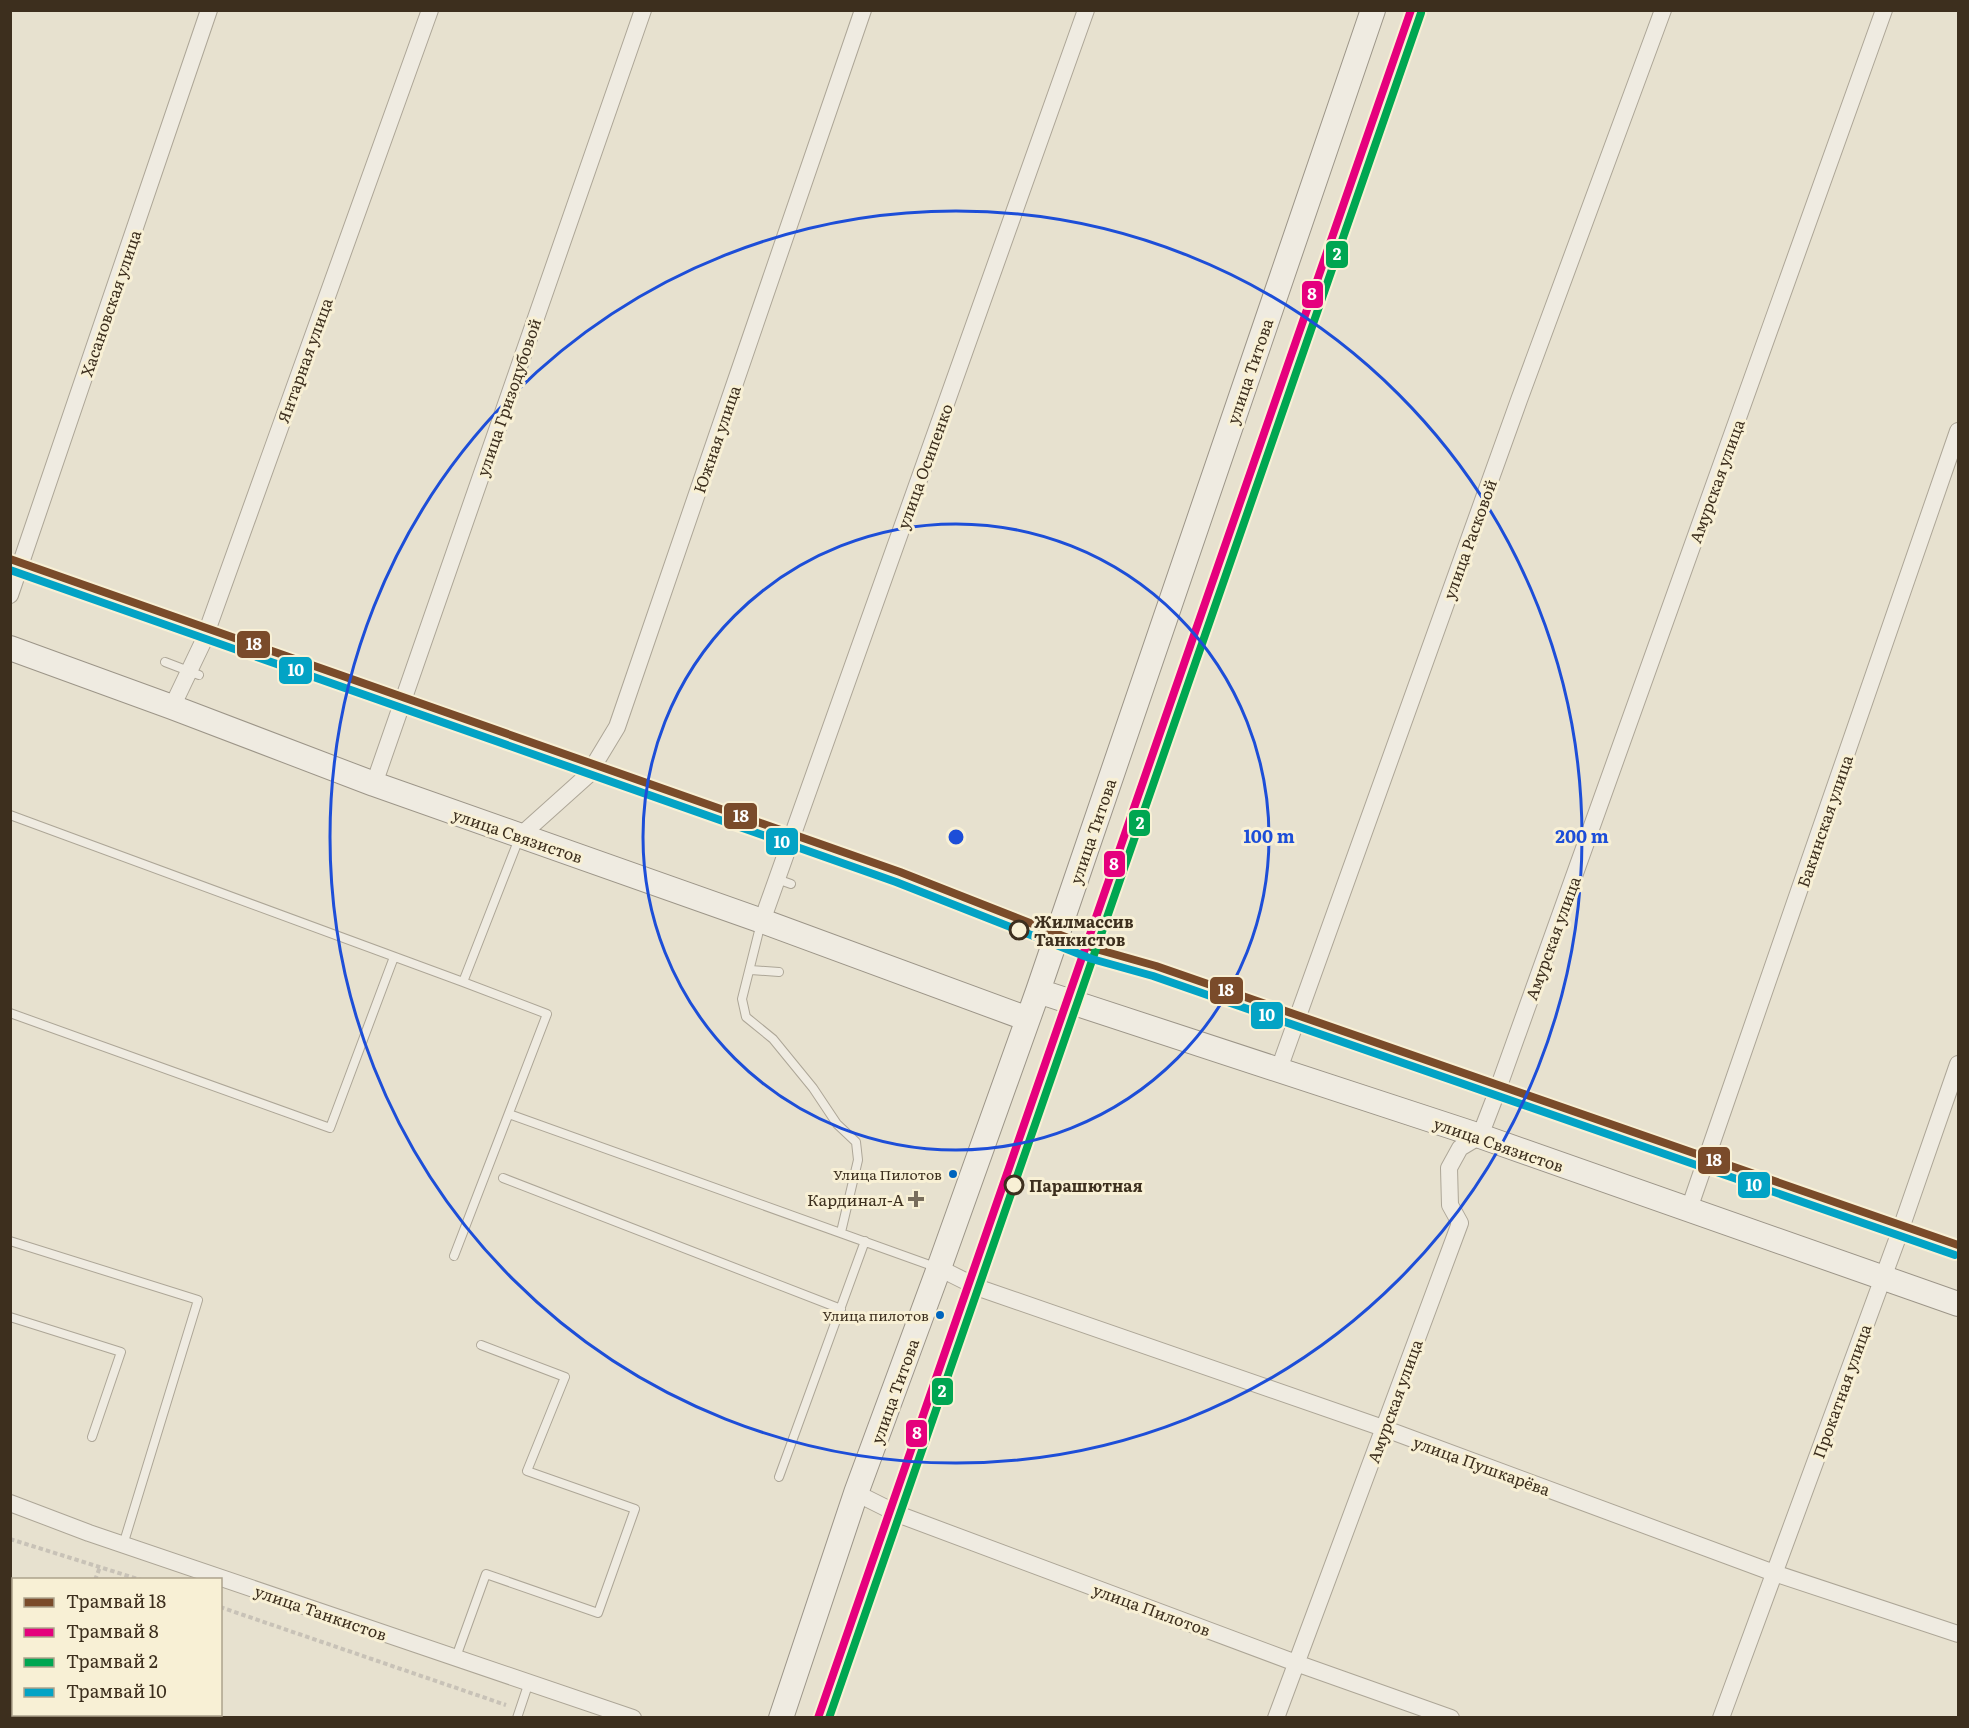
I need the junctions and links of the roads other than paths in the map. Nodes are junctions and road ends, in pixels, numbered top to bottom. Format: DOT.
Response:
graph roads {
  1 [pos="209,10"];
  2 [pos="430,10"];
  3 [pos="643,10"];
  4 [pos="863,10"];
  5 [pos="1086,10"];
  6 [pos="1373,10"];
  7 [pos="1663,10"];
  8 [pos="1884,10"];
  9 [pos="1959,431"];
  10 [pos="10,595"];
  11 [pos="10,648"];
  12 [pos="165,662"];
  13 [pos="194,673"];
  14 [pos="172,707"];
  15 [pos="375,784"];
  16 [pos="10,815"];
  17 [pos="520,836"];
  18 [pos="762,921"];
  19 [pos="394,957"];
  20 [pos="751,970"];
  21 [pos="779,972"];
  22 [pos="463,982"];
  23 [pos="1038,991"];
  24 [pos="10,1014"];
  25 [pos="1028,1019"];
  26 [pos="1959,1064"];
  27 [pos="1279,1070"];
  28 [pos="509,1114"];
  29 [pos="1480,1136"];
  30 [pos="503,1178"];
  31 [pos="1689,1209"];
  32 [pos="841,1232"];
  33 [pos="10,1241"];
  34 [pos="865,1241"];
  35 [pos="454,1256"];
  36 [pos="939,1268"];
  37 [pos="1883,1277"];
  38 [pos="1959,1304"];
  39 [pos="841,1309"];
  40 [pos="10,1317"];
  41 [pos="481,1345"];
  42 [pos="1383,1428"];
  43 [pos="92,1437"];
  44 [pos="779,1477"];
  45 [pos="856,1493"];
  46 [pos="10,1503"];
  47 [pos="123,1545"];
  48 [pos="1774,1573"];
  49 [pos="221,1578"];
  50 [pos="222,1578"];
  51 [pos="1959,1634"];
  52 [pos="456,1657"];
  53 [pos="1296,1663"];
  54 [pos="529,1682"];
  55 [pos="518,1713"];
  56 [pos="633,1718"];
  57 [pos="781,1718"];
  58 [pos="1276,1718"];
  59 [pos="1451,1718"];
  60 [pos="1721,1718"];
  1 -- 10 [label="street, Хасановская улица"];
  2 -- 13 [label="street, Янтарная улица"];
  3 -- 15 [label="street, улица Гризодубовой"];
  4 -- 17 [label="street, Южная улица"];
  5 -- 18 [label="street, улица Осипенко"];
  6 -- 23 [label="street, улица Титова"];
  7 -- 27 [label="street, улица Расковой"];
  8 -- 29 [label="street, Амурская улица"];
  9 -- 31 [label="street, Бакинская улица"];
  11 -- 14 [label="street, улица Связистов"];
  12 -- 13 [label="lane"];
  13 -- 14 [label="street, Янтарная улица"];
  14 -- 15 [label="street, улица Связистов"];
  15 -- 17 [label="street, улица Связистов"];
  16 -- 19 [label="lane"];
  17 -- 18 [label="street, улица Связистов"];
  17 -- 22 [label="lane"];
  18 -- 20 [label="lane"];
  18 -- 25 [label="street, улица Связистов"];
  19 -- 22 [label="lane"];
  19 -- 24 [label="lane"];
  20 -- 21 [label="lane"];
  20 -- 32 [label="lane"];
  22 -- 28 [label="lane"];
  23 -- 25 [label="street, улица Титова"];
  23 -- 27 [label="street, улица Связистов"];
  25 -- 36 [label="street, улица Титова"];
  26 -- 37 [label="street, Прокатная улица"];
  27 -- 29 [label="street, улица Связистов"];
  28 -- 32 [label="lane"];
  28 -- 35 [label="lane"];
  29 -- 31 [label="street, улица Связистов"];
  29 -- 42 [label="street, Амурская улица"];
  30 -- 39 [label="lane"];
  31 -- 37 [label="street, улица Связистов"];
  32 -- 34 [label="lane"];
  33 -- 47 [label="lane"];
  34 -- 36 [label="lane"];
  34 -- 39 [label="lane"];
  36 -- 42 [label="street, улица Пушкарёва"];
  36 -- 45 [label="street, улица Титова"];
  37 -- 38 [label="street, улица Связистов"];
  37 -- 48 [label="street, Прокатная улица"];
  39 -- 44 [label="lane"];
  40 -- 43 [label="lane"];
  41 -- 52 [label="lane"];
  42 -- 48 [label="street, улица Пушкарёва"];
  42 -- 53 [label="street, Амурская улица"];
  45 -- 53 [label="street, улица Пилотов"];
  45 -- 57 [label="street, улица Титова"];
  46 -- 47 [label="street, улица Танкистов"];
  47 -- 49 [label="street, улица Танкистов"];
  48 -- 51 [label="street, улица Пушкарёва"];
  48 -- 60 [label="street, Прокатная улица"];
  50 -- 52 [label="street, улица Танкистов"];
  52 -- 54 [label="street, улица Танкистов"];
  53 -- 58 [label="street, Амурская улица"];
  53 -- 59 [label="street, улица Пилотов"];
  54 -- 55 [label="lane"];
  54 -- 56 [label="street, улица Танкистов"];
}
